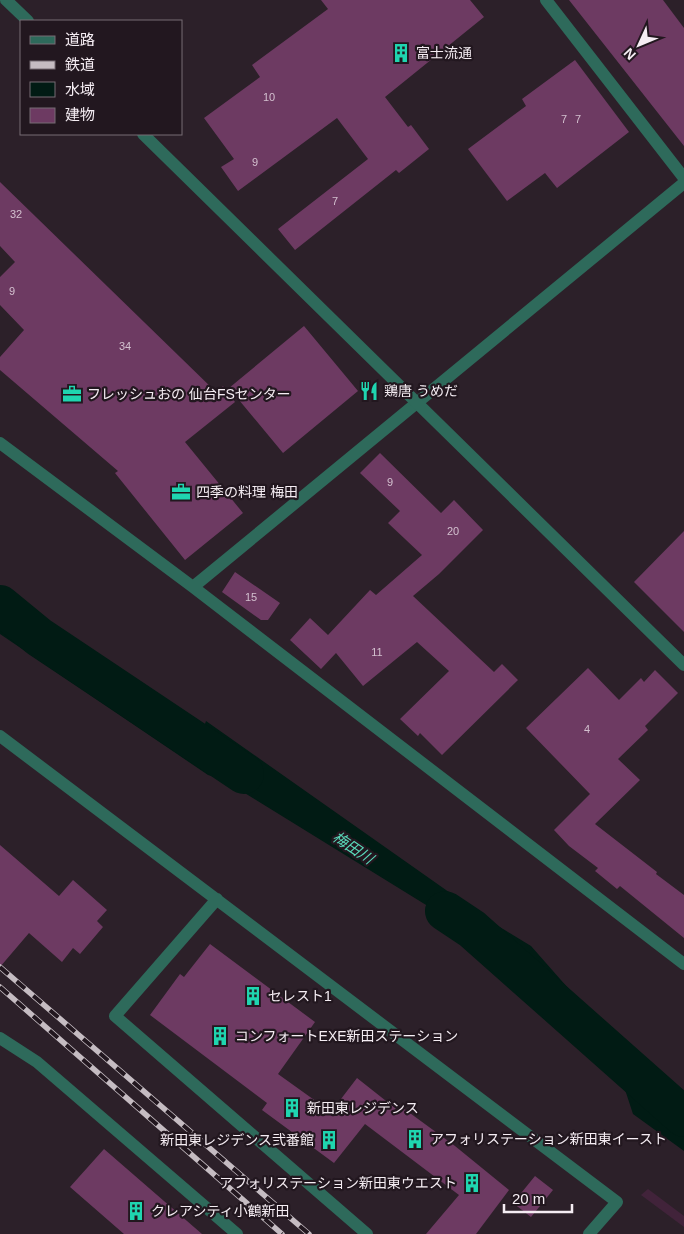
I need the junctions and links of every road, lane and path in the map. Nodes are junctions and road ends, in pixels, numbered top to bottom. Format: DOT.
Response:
graph roads {
  1 [pos="6,0"];
  2 [pos="546,0"];
  3 [pos="27,20"];
  4 [pos="144,135"];
  5 [pos="684,178"];
  6 [pos="684,183"];
  7 [pos="416,402"];
  8 [pos="0,443"];
  9 [pos="193,587"];
  10 [pos="684,665"];
  11 [pos="0,736"];
  12 [pos="217,900"];
  13 [pos="684,964"];
  14 [pos="0,1038"];
  15 [pos="237,1234"];
  16 [pos="367,1234"];
  17 [pos="589,1234"];
  1 -- 3 [label="street"];
  2 -- 5 [label="street"];
  4 -- 7 [label="street"];
  6 -- 7 [label="street"];
  7 -- 9 [label="street"];
  7 -- 10 [label="street"];
  8 -- 9 [label="street"];
  9 -- 13 [label="street"];
  11 -- 12 [label="street"];
  12 -- 16 [label="street"];
  12 -- 17 [label="street"];
  14 -- 15 [label="street"];
}
